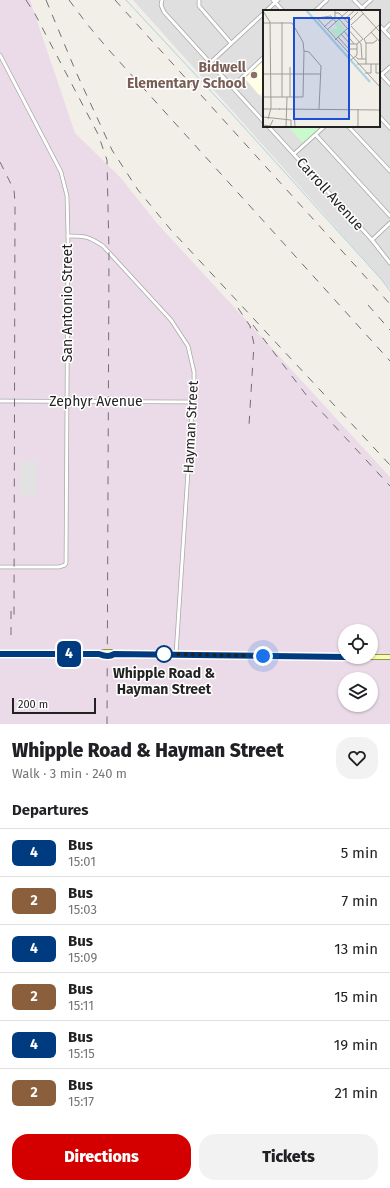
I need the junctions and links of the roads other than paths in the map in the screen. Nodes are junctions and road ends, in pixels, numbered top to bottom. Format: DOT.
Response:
graph roads {
  1 [pos="162,0"];
  2 [pos="199,0"];
  3 [pos="327,0"];
  4 [pos="354,0"];
  5 [pos="371,0"];
  6 [pos="275,1"];
  7 [pos="319,7"];
  8 [pos="362,8"];
  9 [pos="267,10"];
  10 [pos="281,10"];
  11 [pos="316,10"];
  12 [pos="322,10"];
  13 [pos="263,14"];
  14 [pos="390,24"];
  15 [pos="380,26"];
  16 [pos="384,30"];
  17 [pos="390,37"];
  18 [pos="231,43"];
  19 [pos="0,55"];
  20 [pos="263,58"];
  21 [pos="210,63"];
  22 [pos="390,67"];
  23 [pos="380,75"];
  24 [pos="390,84"];
  25 [pos="232,87"];
  26 [pos="380,117"];
  27 [pos="263,121"];
  28 [pos="269,127"];
  29 [pos="324,127"];
  30 [pos="349,127"];
  31 [pos="390,128"];
  32 [pos="316,135"];
  33 [pos="294,154"];
  34 [pos="390,171"];
  35 [pos="390,216"];
  36 [pos="390,223"];
  37 [pos="68,236"];
  38 [pos="372,240"];
  39 [pos="390,263"];
  40 [pos="0,401"];
  41 [pos="67,401"];
  42 [pos="193,402"];
  43 [pos="0,567"];
  44 [pos="0,654"];
  45 [pos="176,654"];
  46 [pos="338,657"];
  47 [pos="378,657"];
  48 [pos="390,657"];
  1 -- 21 [label="street"];
  2 -- 18 [label="street"];
  3 -- 7 [label="street"];
  4 -- 8 [label="street"];
  5 -- 8 [label="street"];
  6 -- 9 [label="street"];
  6 -- 10 [label="street"];
  7 -- 11 [label="street"];
  7 -- 12 [label="street"];
  13 -- 18 [label="street"];
  14 -- 16 [label="street"];
  15 -- 16 [label="street"];
  16 -- 17 [label="street"];
  18 -- 21 [label="street"];
  19 -- 37 [label="street, San Antonio Street"];
  20 -- 25 [label="street"];
  21 -- 25 [label="street"];
  22 -- 23 [label="street"];
  23 -- 24 [label="street"];
  25 -- 27 [label="street"];
  26 -- 31 [label="street"];
  28 -- 33 [label="street, Carroll Avenue"];
  29 -- 32 [label="street"];
  30 -- 34 [label="street"];
  32 -- 33 [label="street"];
  32 -- 35 [label="street"];
  33 -- 38 [label="street, Carroll Avenue"];
  36 -- 38 [label="street"];
  37 -- 41 [label="street, San Antonio Street"];
  37 -- 42 [label="street, Hayman Street"];
  38 -- 39 [label="street, Carroll Avenue"];
  40 -- 41 [label="street, Zephyr Avenue"];
  41 -- 42 [label="street, Zephyr Avenue"];
  41 -- 43 [label="street, San Antonio Street"];
  42 -- 45 [label="street, Hayman Street"];
  44 -- 45 [label="main road"];
  45 -- 46 [label="main road"];
  47 -- 48 [label="main road"];
}
